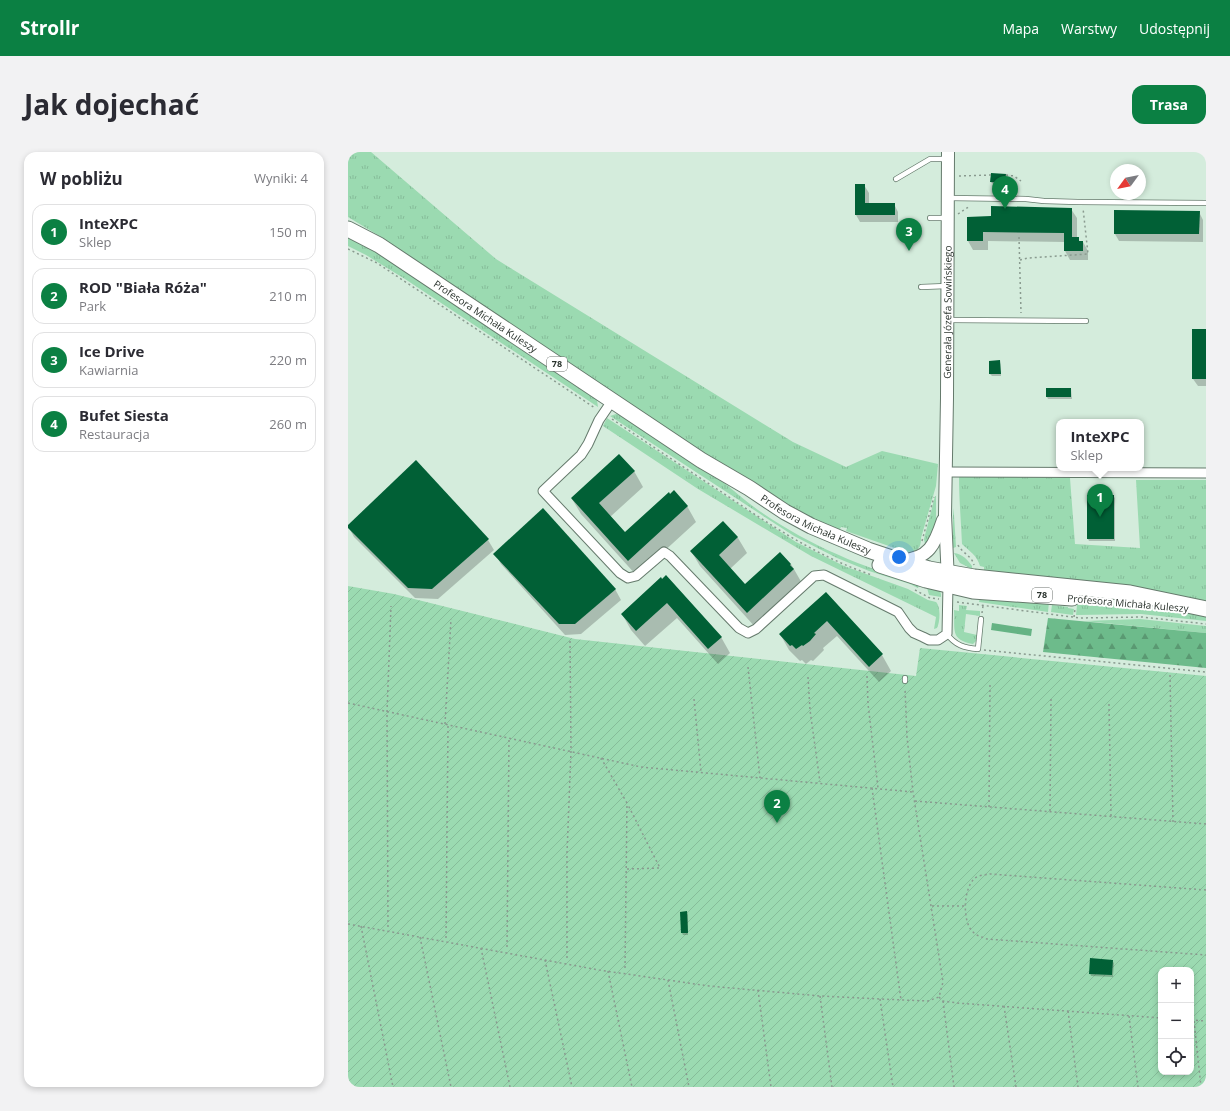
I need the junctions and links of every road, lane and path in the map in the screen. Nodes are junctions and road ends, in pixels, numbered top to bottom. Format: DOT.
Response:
graph roads {
  1 [pos="948,156"];
  2 [pos="991,175"];
  3 [pos="1006,175"];
  4 [pos="959,176"];
  5 [pos="896,179"];
  6 [pos="1021,181"];
  7 [pos="947,198"];
  8 [pos="1206,203"];
  9 [pos="1083,206"];
  10 [pos="930,218"];
  11 [pos="947,218"];
  12 [pos="348,229"];
  13 [pos="1019,237"];
  14 [pos="348,249"];
  15 [pos="1020,260"];
  16 [pos="947,286"];
  17 [pos="921,287"];
  18 [pos="1021,314"];
  19 [pos="947,320"];
  20 [pos="1086,321"];
  21 [pos="612,401"];
  22 [pos="604,414"];
  23 [pos="701,460"];
  24 [pos="946,472"];
  25 [pos="1206,473"];
  26 [pos="934,496"];
  27 [pos="945,516"];
  28 [pos="957,544"];
  29 [pos="923,547"];
  30 [pos="898,560"];
  31 [pos="976,569"];
  32 [pos="872,575"];
  33 [pos="948,579"];
  34 [pos="915,590"];
  35 [pos="938,599"];
  36 [pos="962,603"];
  37 [pos="391,606"];
  38 [pos="1076,607"];
  39 [pos="1206,609"];
  40 [pos="1074,617"];
  41 [pos="451,619"];
  42 [pos="982,619"];
  43 [pos="1206,624"];
  44 [pos="945,635"];
  45 [pos="570,640"];
  46 [pos="978,649"];
  47 [pos="748,667"];
  48 [pos="1206,672"];
  49 [pos="1170,675"];
  50 [pos="867,676"];
  51 [pos="808,677"];
  52 [pos="905,680"];
  53 [pos="990,684"];
  54 [pos="1051,697"];
  55 [pos="694,699"];
  56 [pos="348,703"];
  57 [pos="1109,704"];
  58 [pos="386,712"];
  59 [pos="445,724"];
  60 [pos="448,725"];
  61 [pos="509,738"];
  62 [pos="571,752"];
  63 [pos="600,758"];
  64 [pos="701,772"];
  65 [pos="760,778"];
  66 [pos="820,783"];
  67 [pos="872,788"];
  68 [pos="878,788"];
  69 [pos="914,792"];
  70 [pos="915,800"];
  71 [pos="627,803"];
  72 [pos="989,807"];
  73 [pos="1050,812"];
  74 [pos="1111,817"];
  75 [pos="1173,822"];
  76 [pos="1206,824"];
  77 [pos="627,869"];
  78 [pos="1206,890"];
  79 [pos="932,906"];
  80 [pos="964,906"];
  81 [pos="348,924"];
  82 [pos="361,926"];
  83 [pos="388,927"];
  84 [pos="420,937"];
  85 [pos="446,938"];
  86 [pos="507,947"];
  87 [pos="481,948"];
  88 [pos="1206,955"];
  89 [pos="567,958"];
  90 [pos="545,960"];
  91 [pos="625,969"];
  92 [pos="608,971"];
  93 [pos="668,980"];
  94 [pos="758,990"];
  95 [pos="820,996"];
  96 [pos="939,997"];
  97 [pos="880,999"];
  98 [pos="901,1000"];
  99 [pos="943,1001"];
  100 [pos="1004,1006"];
  101 [pos="1068,1011"];
  102 [pos="1129,1016"];
  103 [pos="1158,1018"];
  104 [pos="1194,1021"];
  105 [pos="1206,1022"];
  106 [pos="393,1087"];
  107 [pos="451,1087"];
  108 [pos="510,1087"];
  109 [pos="572,1087"];
  110 [pos="632,1087"];
  111 [pos="690,1087"];
  112 [pos="771,1087"];
  113 [pos="832,1087"];
  114 [pos="893,1087"];
  115 [pos="954,1087"];
  116 [pos="1016,1087"];
  117 [pos="1078,1087"];
  118 [pos="1138,1087"];
  119 [pos="1201,1087"];
  1 -- 5 [label="lane"];
  1 -- 7 [label="street, Generała Józefa Sowińskiego"];
  2 -- 4 [label="path"];
  3 -- 6 [label="path"];
  7 -- 8 [label="lane"];
  7 -- 11 [label="street, Generała Józefa Sowińskiego"];
  9 -- 15 [label="path"];
  10 -- 11 [label="lane"];
  11 -- 16 [label="street, Generała Józefa Sowińskiego"];
  12 -- 21 [label="main road, Profesora Michała Kuleszy / 78"];
  13 -- 15 [label="path"];
  14 -- 22 [label="path"];
  15 -- 18 [label="path"];
  16 -- 17 [label="lane"];
  16 -- 19 [label="street, Generała Józefa Sowińskiego"];
  19 -- 20 [label="lane"];
  19 -- 24 [label="street, Generała Józefa Sowińskiego"];
  21 -- 22 [label="street"];
  21 -- 23 [label="main road, Profesora Michała Kuleszy / 78"];
  22 -- 32 [label="path"];
  22 -- 44 [label="street"];
  23 -- 30 [label="main road, Profesora Michała Kuleszy / 78"];
  23 -- 33 [label="main road, Profesora Michała Kuleszy / 78"];
  24 -- 25 [label="street"];
  24 -- 27 [label="street, Generała Józefa Sowińskiego"];
  26 -- 29 [label="path"];
  27 -- 30 [label="street"];
  27 -- 33 [label="street, Generała Józefa Sowińskiego"];
  28 -- 31 [label="path"];
  30 -- 33 [label="main road, Profesora Michała Kuleszy / 78"];
  33 -- 39 [label="main road, Profesora Michała Kuleszy / 78"];
  33 -- 39 [label="main road, Profesora Michała Kuleszy / 78"];
  33 -- 44 [label="street"];
  34 -- 35 [label="path"];
  36 -- 40 [label="path"];
  37 -- 58 [label="path"];
  38 -- 40 [label="path"];
  40 -- 43 [label="path"];
  41 -- 59 [label="path"];
  42 -- 46 [label="lane"];
  44 -- 46 [label="lane"];
  45 -- 62 [label="path"];
  46 -- 48 [label="path"];
  47 -- 65 [label="path"];
  49 -- 75 [label="path"];
  50 -- 68 [label="path"];
  51 -- 66 [label="path"];
  52 -- 69 [label="path"];
  53 -- 72 [label="path"];
  54 -- 73 [label="path"];
  55 -- 64 [label="path"];
  56 -- 58 [label="path"];
  57 -- 74 [label="path"];
  58 -- 59 [label="path"];
  58 -- 83 [label="path"];
  59 -- 60 [label="path"];
  60 -- 61 [label="path"];
  60 -- 85 [label="path"];
  61 -- 62 [label="path"];
  61 -- 86 [label="path"];
  62 -- 63 [label="path"];
  62 -- 89 [label="path"];
  63 -- 64 [label="path"];
  63 -- 71 [label="path"];
  64 -- 65 [label="path"];
  65 -- 66 [label="path"];
  66 -- 67 [label="path"];
  67 -- 68 [label="path"];
  67 -- 98 [label="path"];
  68 -- 69 [label="path"];
  69 -- 70 [label="path"];
  70 -- 72 [label="path"];
  70 -- 79 [label="path"];
  71 -- 77 [label="path"];
  71 -- 77 [label="path"];
  72 -- 73 [label="path"];
  73 -- 74 [label="path"];
  74 -- 75 [label="path"];
  75 -- 76 [label="path"];
  77 -- 91 [label="path"];
  78 -- 80 [label="path"];
  79 -- 80 [label="path"];
  79 -- 96 [label="path"];
  80 -- 88 [label="path"];
  81 -- 82 [label="path"];
  82 -- 84 [label="path"];
  82 -- 106 [label="path"];
  84 -- 87 [label="path"];
  84 -- 107 [label="path"];
  87 -- 90 [label="path"];
  87 -- 108 [label="path"];
  90 -- 92 [label="path"];
  90 -- 109 [label="path"];
  92 -- 93 [label="path"];
  92 -- 110 [label="path"];
  93 -- 94 [label="path"];
  93 -- 111 [label="path"];
  94 -- 95 [label="path"];
  94 -- 112 [label="path"];
  95 -- 97 [label="path"];
  95 -- 113 [label="path"];
  96 -- 98 [label="path"];
  96 -- 99 [label="path"];
  97 -- 98 [label="path"];
  97 -- 114 [label="path"];
  99 -- 100 [label="path"];
  99 -- 115 [label="path"];
  100 -- 101 [label="path"];
  100 -- 116 [label="path"];
  101 -- 102 [label="path"];
  101 -- 117 [label="path"];
  102 -- 103 [label="path"];
  102 -- 118 [label="path"];
  104 -- 105 [label="path"];
  104 -- 119 [label="path"];
}
